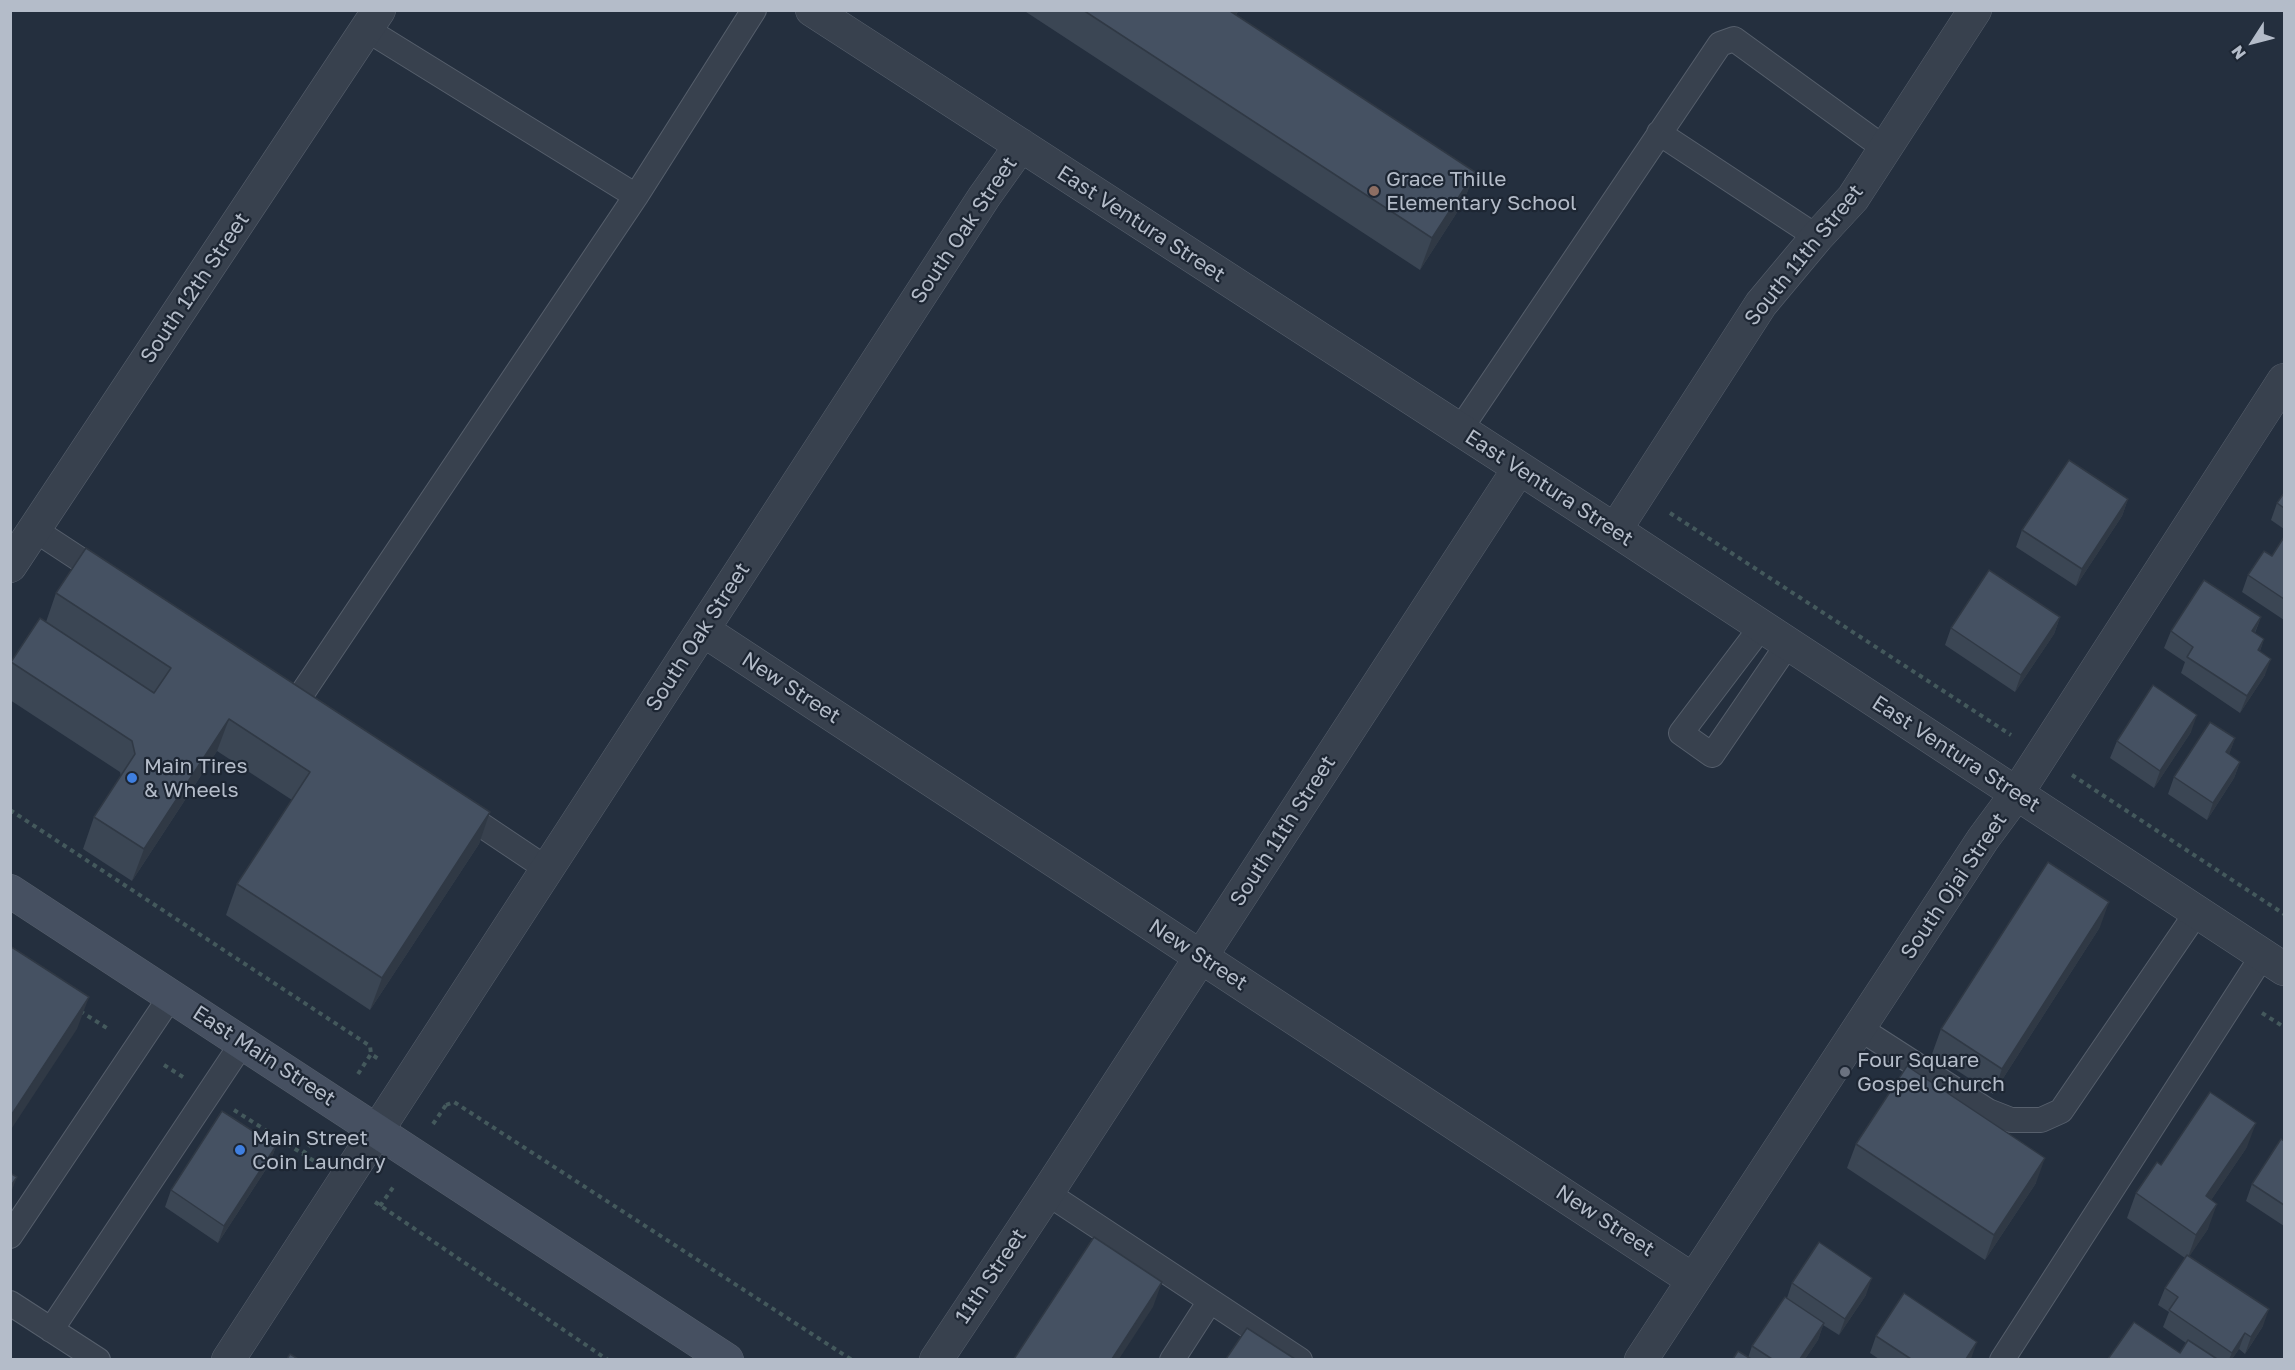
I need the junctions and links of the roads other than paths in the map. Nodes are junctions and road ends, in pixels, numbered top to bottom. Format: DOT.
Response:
graph roads {
  1 [pos="754,10"];
  2 [pos="812,10"];
  3 [pos="1975,10"];
  4 [pos="372,20"];
  5 [pos="1659,133"];
  6 [pos="1021,145"];
  7 [pos="1884,148"];
  8 [pos="636,195"];
  9 [pos="1817,237"];
  10 [pos="2284,380"];
  11 [pos="1459,431"];
  12 [pos="1518,470"];
  13 [pos="34,530"];
  14 [pos="1615,530"];
  15 [pos="10,566"];
  16 [pos="121,587"];
  17 [pos="1762,626"];
  18 [pos="703,630"];
  19 [pos="1788,645"];
  20 [pos="295,704"];
  21 [pos="2017,793"];
  22 [pos="441,799"];
  23 [pos="547,869"];
  24 [pos="10,891"];
  25 [pos="2197,912"];
  26 [pos="1201,957"];
  27 [pos="2274,962"];
  28 [pos="171,996"];
  29 [pos="1859,1028"];
  30 [pos="243,1042"];
  31 [pos="376,1130"];
  32 [pos="1047,1193"];
  33 [pos="10,1236"];
  34 [pos="1693,1280"];
  35 [pos="1210,1300"];
  36 [pos="10,1303"];
  37 [pos="51,1330"];
  38 [pos="98,1359"];
  39 [pos="228,1359"];
  40 [pos="728,1359"];
  41 [pos="936,1359"];
  42 [pos="1172,1359"];
  43 [pos="1300,1359"];
  44 [pos="1641,1359"];
  45 [pos="2001,1359"];
  1 -- 8 [label="lane"];
  2 -- 6 [label="street, East Ventura Street"];
  3 -- 7 [label="street, South 11th Street"];
  4 -- 8 [label="lane"];
  4 -- 13 [label="street, South 12th Street"];
  5 -- 7 [label="lane"];
  5 -- 9 [label="lane"];
  5 -- 11 [label="lane"];
  6 -- 11 [label="street, East Ventura Street"];
  6 -- 18 [label="street, South Oak Street"];
  7 -- 9 [label="street, South 11th Street"];
  8 -- 20 [label="lane"];
  9 -- 14 [label="street, South 11th Street"];
  10 -- 21 [label="street, South Ojai Street"];
  11 -- 12 [label="street, East Ventura Street"];
  12 -- 14 [label="street, East Ventura Street"];
  12 -- 26 [label="street, South 11th Street"];
  13 -- 15 [label="street, South 12th Street"];
  13 -- 16 [label="lane"];
  14 -- 17 [label="street, East Ventura Street"];
  17 -- 19 [label="street, East Ventura Street"];
  17 -- 19 [label="lane"];
  18 -- 23 [label="street, South Oak Street"];
  18 -- 26 [label="street, New Street"];
  19 -- 21 [label="street, East Ventura Street"];
  21 -- 25 [label="street, East Ventura Street"];
  21 -- 29 [label="street, South Ojai Street"];
  22 -- 23 [label="lane"];
  23 -- 31 [label="street, South Oak Street"];
  24 -- 28 [label="street, East Main Street"];
  25 -- 27 [label="street, East Ventura Street"];
  25 -- 29 [label="lane"];
  26 -- 32 [label="street, South 11th Street"];
  26 -- 34 [label="street, New Street"];
  27 -- 45 [label="lane"];
  28 -- 30 [label="street, East Main Street"];
  28 -- 33 [label="lane"];
  29 -- 34 [label="street, South Ojai Street"];
  30 -- 31 [label="street, East Main Street"];
  30 -- 37 [label="lane"];
  31 -- 39 [label="street, South Oak Street"];
  31 -- 40 [label="street, East Main Street"];
  32 -- 35 [label="lane"];
  32 -- 41 [label="street, 11th Street"];
  34 -- 44 [label="street, South Ojai Street"];
  35 -- 42 [label="lane"];
  35 -- 43 [label="lane"];
  36 -- 37 [label="lane"];
  37 -- 38 [label="lane"];
}
